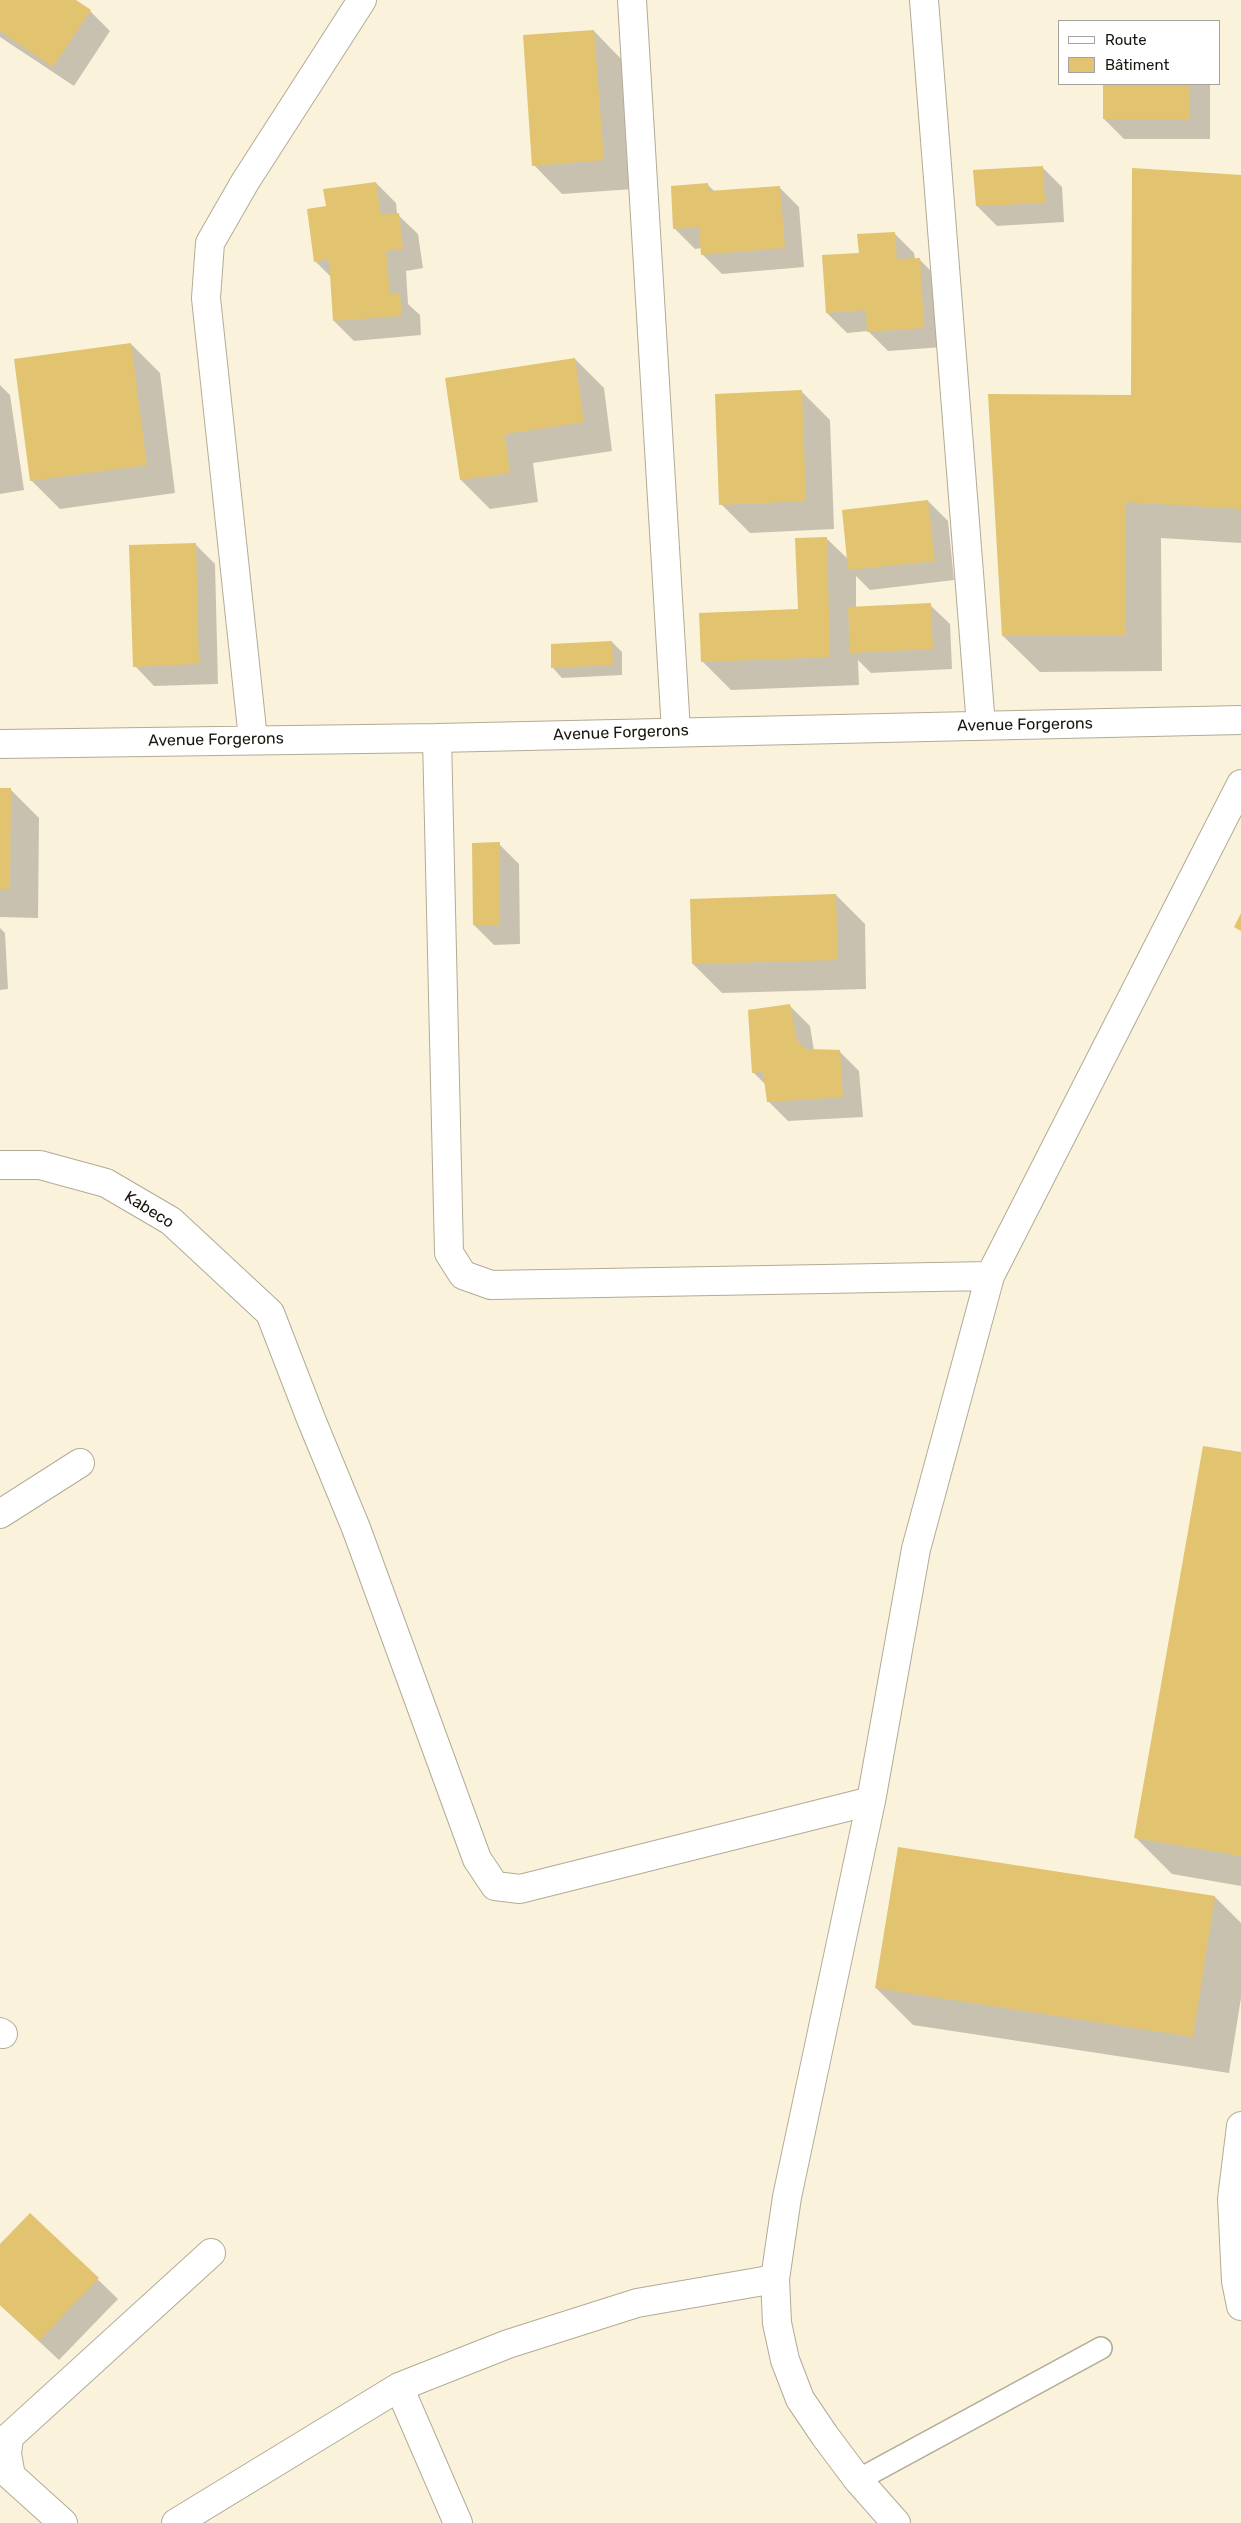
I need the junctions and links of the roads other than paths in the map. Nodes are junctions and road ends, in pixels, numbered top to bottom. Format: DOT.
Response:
graph roads {
  1 [pos="362,0"];
  2 [pos="632,0"];
  3 [pos="924,0"];
  4 [pos="1241,720"];
  5 [pos="982,726"];
  6 [pos="676,731"];
  7 [pos="437,738"];
  8 [pos="253,739"];
  9 [pos="0,744"];
  10 [pos="1241,784"];
  11 [pos="0,1165"];
  12 [pos="990,1276"];
  13 [pos="80,1463"];
  14 [pos="0,1514"];
  15 [pos="871,1801"];
  16 [pos="1241,2126"];
  17 [pos="211,2253"];
  18 [pos="775,2279"];
  19 [pos="1241,2306"];
  20 [pos="1101,2348"];
  21 [pos="399,2387"];
  22 [pos="858,2480"];
  23 [pos="62,2523"];
  24 [pos="176,2523"];
  25 [pos="458,2523"];
  26 [pos="896,2523"];
  1 -- 8 [label="street"];
  2 -- 6 [label="street"];
  3 -- 5 [label="street"];
  4 -- 5 [label="street, Avenue Forgerons"];
  5 -- 6 [label="street, Avenue Forgerons"];
  6 -- 7 [label="street, Avenue Forgerons"];
  7 -- 8 [label="street, Avenue Forgerons"];
  7 -- 12 [label="street"];
  8 -- 9 [label="street, Avenue Forgerons"];
  10 -- 12 [label="street"];
  11 -- 15 [label="street, Kabeco"];
  12 -- 15 [label="street"];
  13 -- 14 [label="street"];
  15 -- 18 [label="street"];
  16 -- 19 [label="street"];
  17 -- 23 [label="street"];
  18 -- 21 [label="street"];
  18 -- 22 [label="street"];
  20 -- 22 [label="lane"];
  21 -- 24 [label="street"];
  21 -- 25 [label="street"];
  22 -- 26 [label="street"];
}
